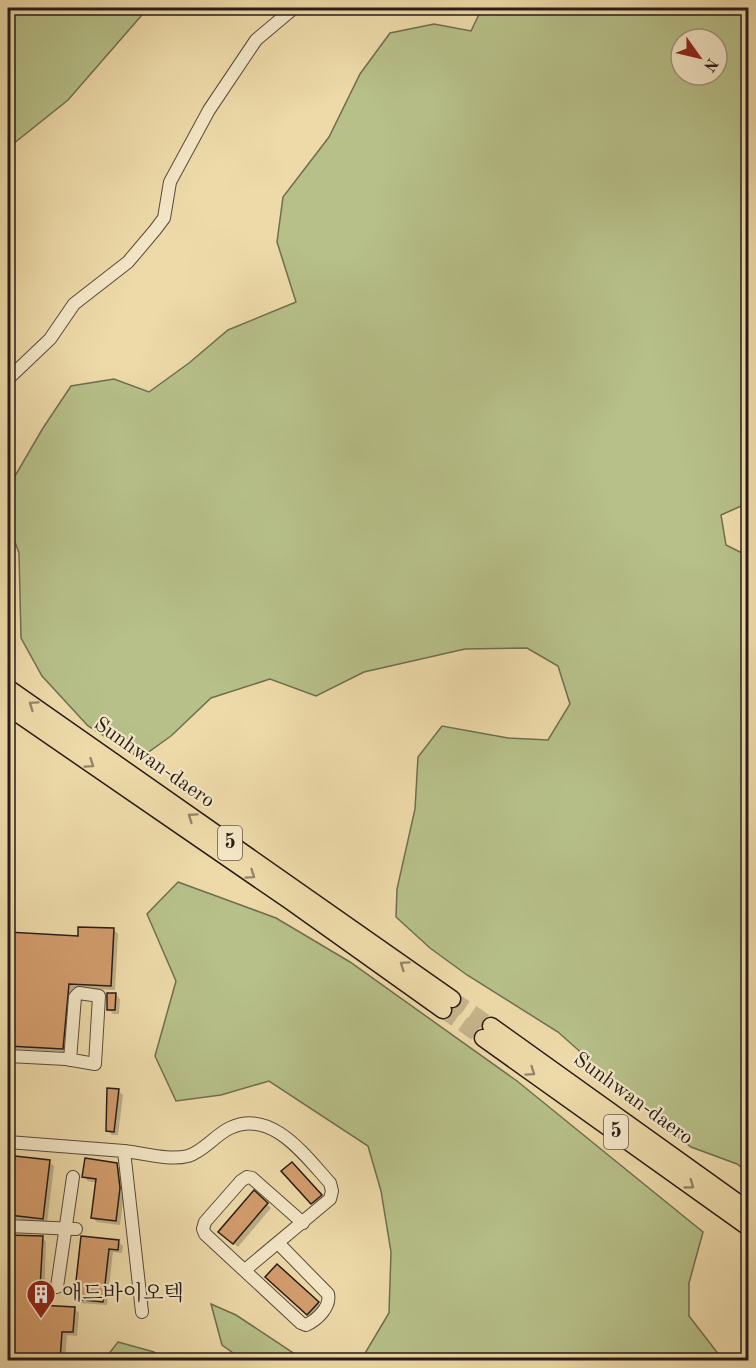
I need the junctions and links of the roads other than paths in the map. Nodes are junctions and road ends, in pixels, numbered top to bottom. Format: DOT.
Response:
graph roads {
  1 [pos="294,8"];
  2 [pos="8,379"];
  3 [pos="8,688"];
  4 [pos="8,707"];
  5 [pos="8,1056"];
  6 [pos="70,1060"];
  7 [pos="8,1142"];
  8 [pos="124,1151"];
  9 [pos="73,1177"];
  10 [pos="748,1210"];
  11 [pos="303,1223"];
  12 [pos="8,1226"];
  13 [pos="748,1227"];
  14 [pos="70,1229"];
  15 [pos="278,1243"];
  16 [pos="245,1270"];
  17 [pos="57,1287"];
  18 [pos="142,1312"];
  1 -- 2 [label="street"];
  4 -- 3 [label="main road, Sunhwan-daero / 5, one-way"];
  5 -- 6 [label="street"];
  6 -- 6 [label="street"];
  7 -- 8 [label="street"];
  8 -- 11 [label="street"];
  8 -- 18 [label="street"];
  9 -- 14 [label="street"];
  10 -- 13 [label="main road, Sunhwan-daero / 5, one-way"];
  11 -- 15 [label="street"];
  11 -- 16 [label="street"];
  12 -- 14 [label="street"];
  14 -- 17 [label="street"];
  15 -- 16 [label="street"];
  15 -- 16 [label="street"];
}
